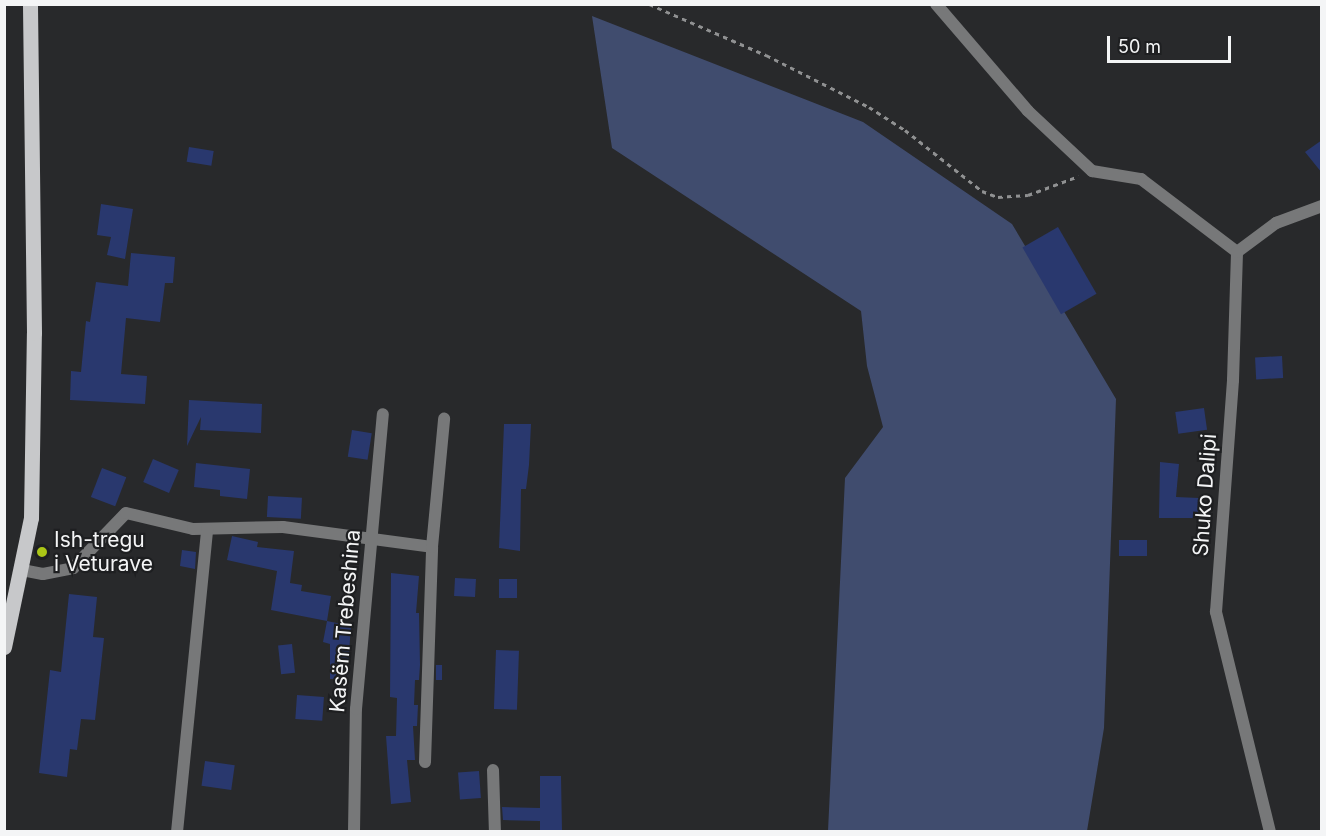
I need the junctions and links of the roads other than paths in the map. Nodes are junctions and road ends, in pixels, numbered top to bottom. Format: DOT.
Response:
graph roads {
  1 [pos="30,4"];
  2 [pos="936,4"];
  3 [pos="1322,206"];
  4 [pos="1237,252"];
  5 [pos="383,414"];
  6 [pos="444,419"];
  7 [pos="207,529"];
  8 [pos="372,542"];
  9 [pos="432,547"];
  10 [pos="22,570"];
  11 [pos="4,647"];
  12 [pos="425,762"];
  13 [pos="493,770"];
  14 [pos="177,831"];
  15 [pos="354,831"];
  16 [pos="495,831"];
  17 [pos="1270,831"];
  1 -- 10 [label="main road"];
  2 -- 4 [label="street"];
  3 -- 4 [label="street"];
  4 -- 17 [label="street, Shuko Dalipi"];
  5 -- 8 [label="street, Kasëm Trebeshina"];
  6 -- 9 [label="street"];
  7 -- 8 [label="street"];
  7 -- 10 [label="street"];
  7 -- 14 [label="street"];
  8 -- 9 [label="street"];
  8 -- 15 [label="street, Kasëm Trebeshina"];
  9 -- 12 [label="street"];
  10 -- 11 [label="main road"];
  13 -- 16 [label="street"];
}
